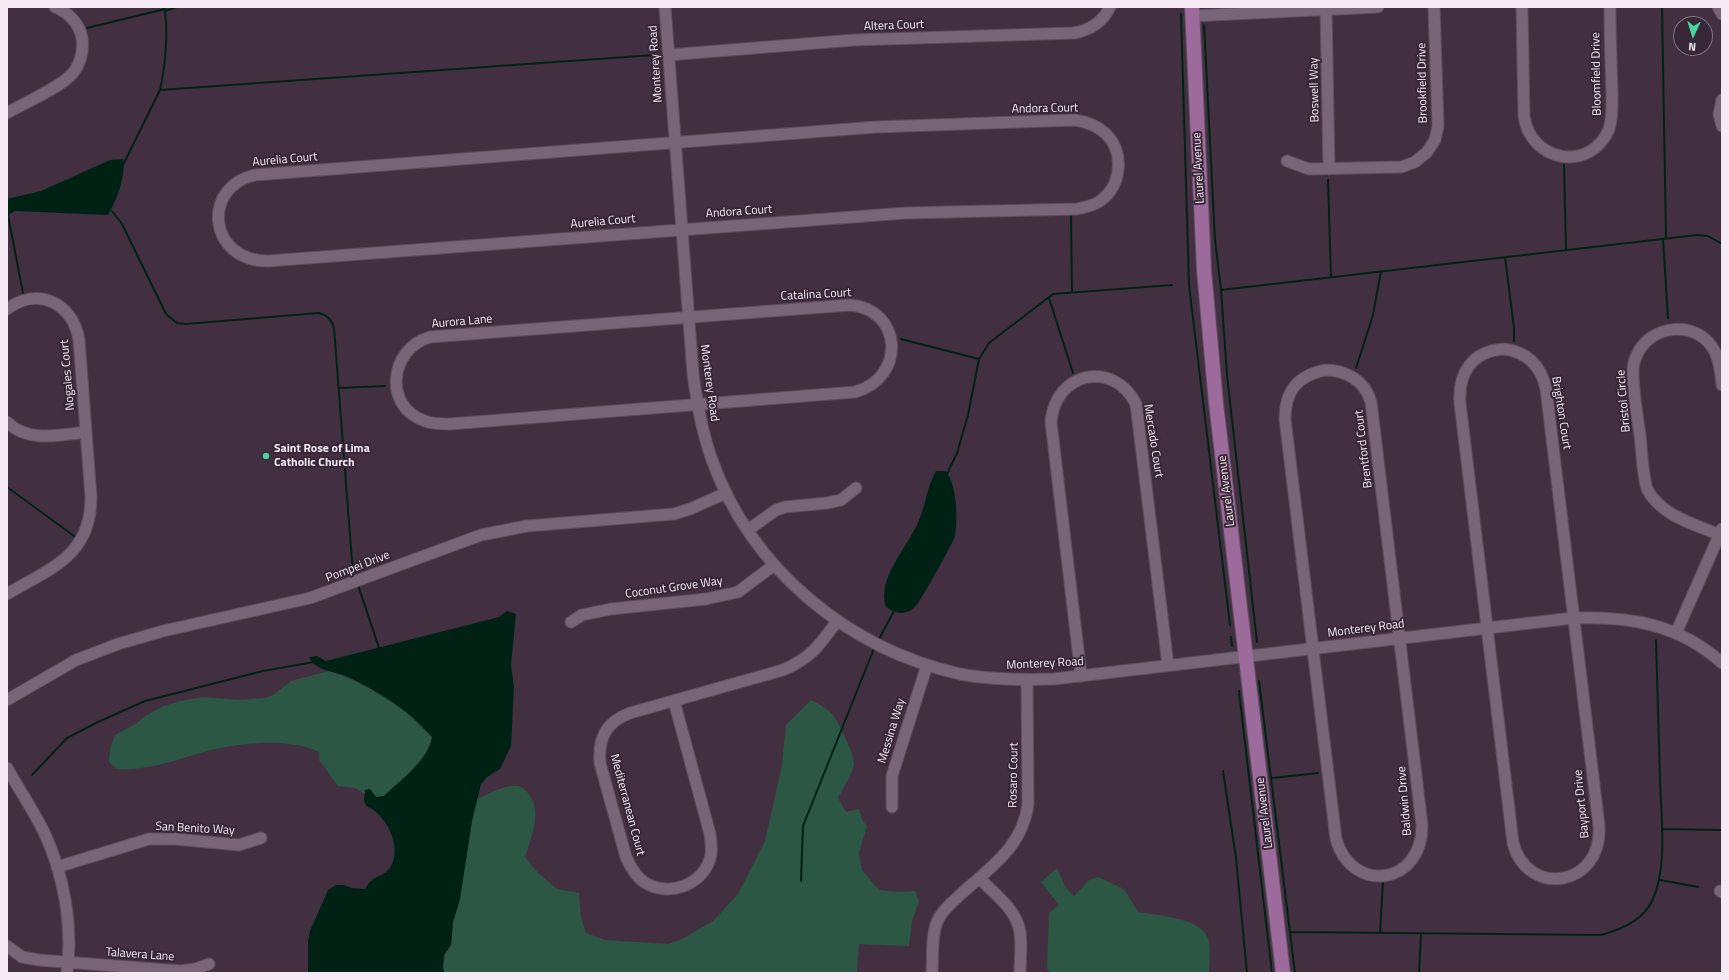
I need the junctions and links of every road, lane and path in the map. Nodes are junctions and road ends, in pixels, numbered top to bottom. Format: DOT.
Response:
graph roads {
  1 [pos="55,7"];
  2 [pos="665,7"];
  3 [pos="1110,7"];
  4 [pos="1378,7"];
  5 [pos="1434,7"];
  6 [pos="1522,7"];
  7 [pos="1610,7"];
  8 [pos="1718,7"];
  9 [pos="1326,8"];
  10 [pos="1192,11"];
  11 [pos="1722,14"];
  12 [pos="668,55"];
  13 [pos="1722,100"];
  14 [pos="7,113"];
  15 [pos="1722,126"];
  16 [pos="675,142"];
  17 [pos="1286,161"];
  18 [pos="1330,169"];
  19 [pos="682,229"];
  20 [pos="7,309"];
  21 [pos="688,316"];
  22 [pos="1722,385"];
  23 [pos="697,404"];
  24 [pos="7,422"];
  25 [pos="86,432"];
  26 [pos="856,488"];
  27 [pos="726,493"];
  28 [pos="748,530"];
  29 [pos="1721,532"];
  30 [pos="774,565"];
  31 [pos="7,594"];
  32 [pos="1573,618"];
  33 [pos="837,621"];
  34 [pos="571,622"];
  35 [pos="1487,628"];
  36 [pos="1676,633"];
  37 [pos="1399,639"];
  38 [pos="1312,649"];
  39 [pos="1247,657"];
  40 [pos="1722,663"];
  41 [pos="927,665"];
  42 [pos="1168,666"];
  43 [pos="1081,675"];
  44 [pos="1028,680"];
  45 [pos="7,700"];
  46 [pos="674,701"];
  47 [pos="7,768"];
  48 [pos="892,807"];
  49 [pos="261,838"];
  50 [pos="57,867"];
  51 [pos="979,878"];
  52 [pos="7,946"];
  53 [pos="210,964"];
  54 [pos="68,968"];
  55 [pos="932,973"];
  56 [pos="1020,973"];
  57 [pos="1284,973"];
  1 -- 14 [label="street"];
  2 -- 12 [label="street, Monterey Road"];
  3 -- 12 [label="street, Altera Court"];
  4 -- 9 [label="street"];
  5 -- 18 [label="street, Brookfield Drive"];
  6 -- 7 [label="street, Bloomfield Drive"];
  8 -- 11 [label="street"];
  9 -- 10 [label="street"];
  9 -- 18 [label="street, Boswell Way"];
  10 -- 39 [label="main road, Laurel Avenue"];
  12 -- 16 [label="street, Monterey Road"];
  13 -- 15 [label="street"];
  16 -- 19 [label="street, Monterey Road"];
  16 -- 19 [label="street, Andora Court"];
  16 -- 19 [label="street, Aurelia Court"];
  17 -- 18 [label="street, Brookfield Drive"];
  19 -- 21 [label="street, Monterey Road"];
  20 -- 25 [label="street, Nogales Court"];
  21 -- 23 [label="street, Monterey Road"];
  21 -- 23 [label="street, Catalina Court"];
  21 -- 23 [label="street, Aurora Lane"];
  22 -- 29 [label="street, Bristol Circle"];
  23 -- 27 [label="street, Monterey Road"];
  24 -- 25 [label="street"];
  25 -- 31 [label="street, Nogales Court"];
  26 -- 28 [label="street"];
  27 -- 28 [label="street, Monterey Road"];
  27 -- 45 [label="street, Pompei Drive"];
  28 -- 30 [label="street, Monterey Road"];
  29 -- 36 [label="street, Bristol Circle"];
  30 -- 33 [label="street, Monterey Road"];
  30 -- 34 [label="street, Coconut Grove Way"];
  32 -- 35 [label="street, Monterey Road"];
  32 -- 35 [label="street, Bayport Drive"];
  32 -- 35 [label="street, Brighton Court"];
  32 -- 36 [label="street, Monterey Road"];
  33 -- 41 [label="street, Monterey Road"];
  33 -- 46 [label="street, Mediterranean Court"];
  35 -- 37 [label="street, Monterey Road"];
  36 -- 40 [label="street, Monterey Road"];
  37 -- 38 [label="street, Monterey Road"];
  37 -- 38 [label="street, Baldwin Drive"];
  37 -- 38 [label="street, Brentford Court"];
  38 -- 39 [label="street, Monterey Road"];
  39 -- 42 [label="street, Monterey Road"];
  39 -- 57 [label="main road, Laurel Avenue"];
  41 -- 44 [label="street, Monterey Road"];
  41 -- 48 [label="street, Messina Way"];
  42 -- 43 [label="street, Monterey Road"];
  42 -- 43 [label="street, Mercado Court"];
  43 -- 44 [label="street, Monterey Road"];
  44 -- 51 [label="street, Rosaro Court"];
  46 -- 46 [label="street, Mediterranean Court"];
  47 -- 50 [label="street"];
  49 -- 50 [label="street, San Benito Way"];
  50 -- 54 [label="street"];
  51 -- 55 [label="street, Rosaro Court"];
  51 -- 56 [label="street"];
  52 -- 54 [label="street, Talavera Lane"];
  53 -- 54 [label="street, Talavera Lane"];
}
